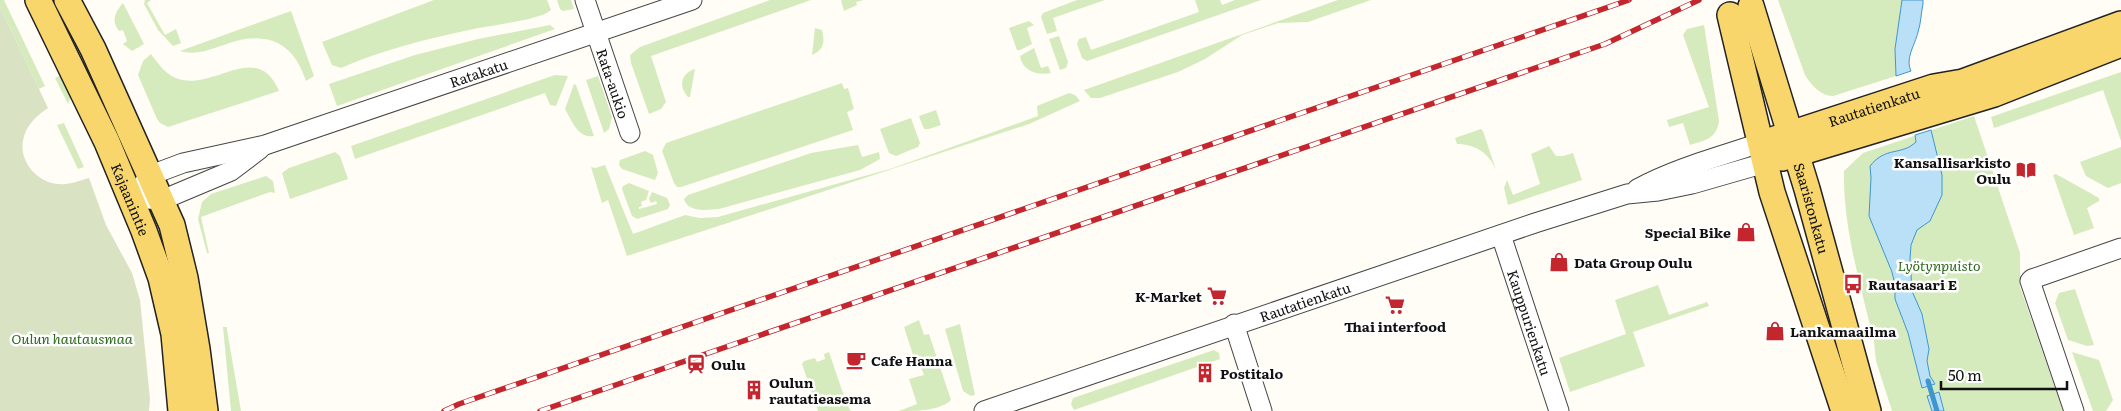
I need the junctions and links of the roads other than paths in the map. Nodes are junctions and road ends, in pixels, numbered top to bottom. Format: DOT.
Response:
graph roads {
  1 [pos="38,0"];
  2 [pos="67,0"];
  3 [pos="585,0"];
  4 [pos="692,0"];
  5 [pos="2121,24"];
  6 [pos="596,33"];
  7 [pos="2121,44"];
  8 [pos="630,133"];
  9 [pos="1794,144"];
  10 [pos="265,145"];
  11 [pos="1762,153"];
  12 [pos="151,175"];
  13 [pos="131,198"];
  14 [pos="162,200"];
  15 [pos="1501,234"];
  16 [pos="2121,248"];
  17 [pos="1234,324"];
  18 [pos="1026,404"];
  19 [pos="1838,409"];
  20 [pos="992,410"];
  21 [pos="181,411"];
  22 [pos="205,411"];
  23 [pos="1262,411"];
  24 [pos="1560,411"];
  25 [pos="1868,411"];
  26 [pos="2074,411"];
  1 -- 13 [label="main road, Kajaanintie"];
  2 -- 12 [label="main road, Kajaanintie"];
  3 -- 6 [label="street, Rata-aukio"];
  4 -- 6 [label="street, Ratakatu"];
  5 -- 9 [label="main road, Rautatienkatu"];
  6 -- 8 [label="street, Rata-aukio"];
  6 -- 10 [label="street, Ratakatu"];
  7 -- 9 [label="main road, Rautatienkatu"];
  9 -- 11 [label="main road, Rautatienkatu"];
  9 -- 11 [label="main road, Saaristonkatu"];
  9 -- 25 [label="main road, Saaristonkatu"];
  10 -- 12 [label="street, Ratakatu"];
  10 -- 14 [label="street, Ratakatu"];
  11 -- 15 [label="street, Rautatienkatu"];
  11 -- 19 [label="main road, Saaristonkatu"];
  12 -- 13 [label="street, Ratakatu"];
  12 -- 14 [label="main road, Kajaanintie"];
  13 -- 14 [label="street, Ratakatu"];
  13 -- 21 [label="main road, Kajaanintie"];
  14 -- 22 [label="main road, Kajaanintie"];
  15 -- 17 [label="street, Rautatienkatu"];
  15 -- 24 [label="street, Kauppurienkatu"];
  16 -- 26 [label="street"];
  17 -- 18 [label="street, Rautatienkatu"];
  17 -- 23 [label="street"];
  18 -- 20 [label="street, Rautatienkatu"];
}
